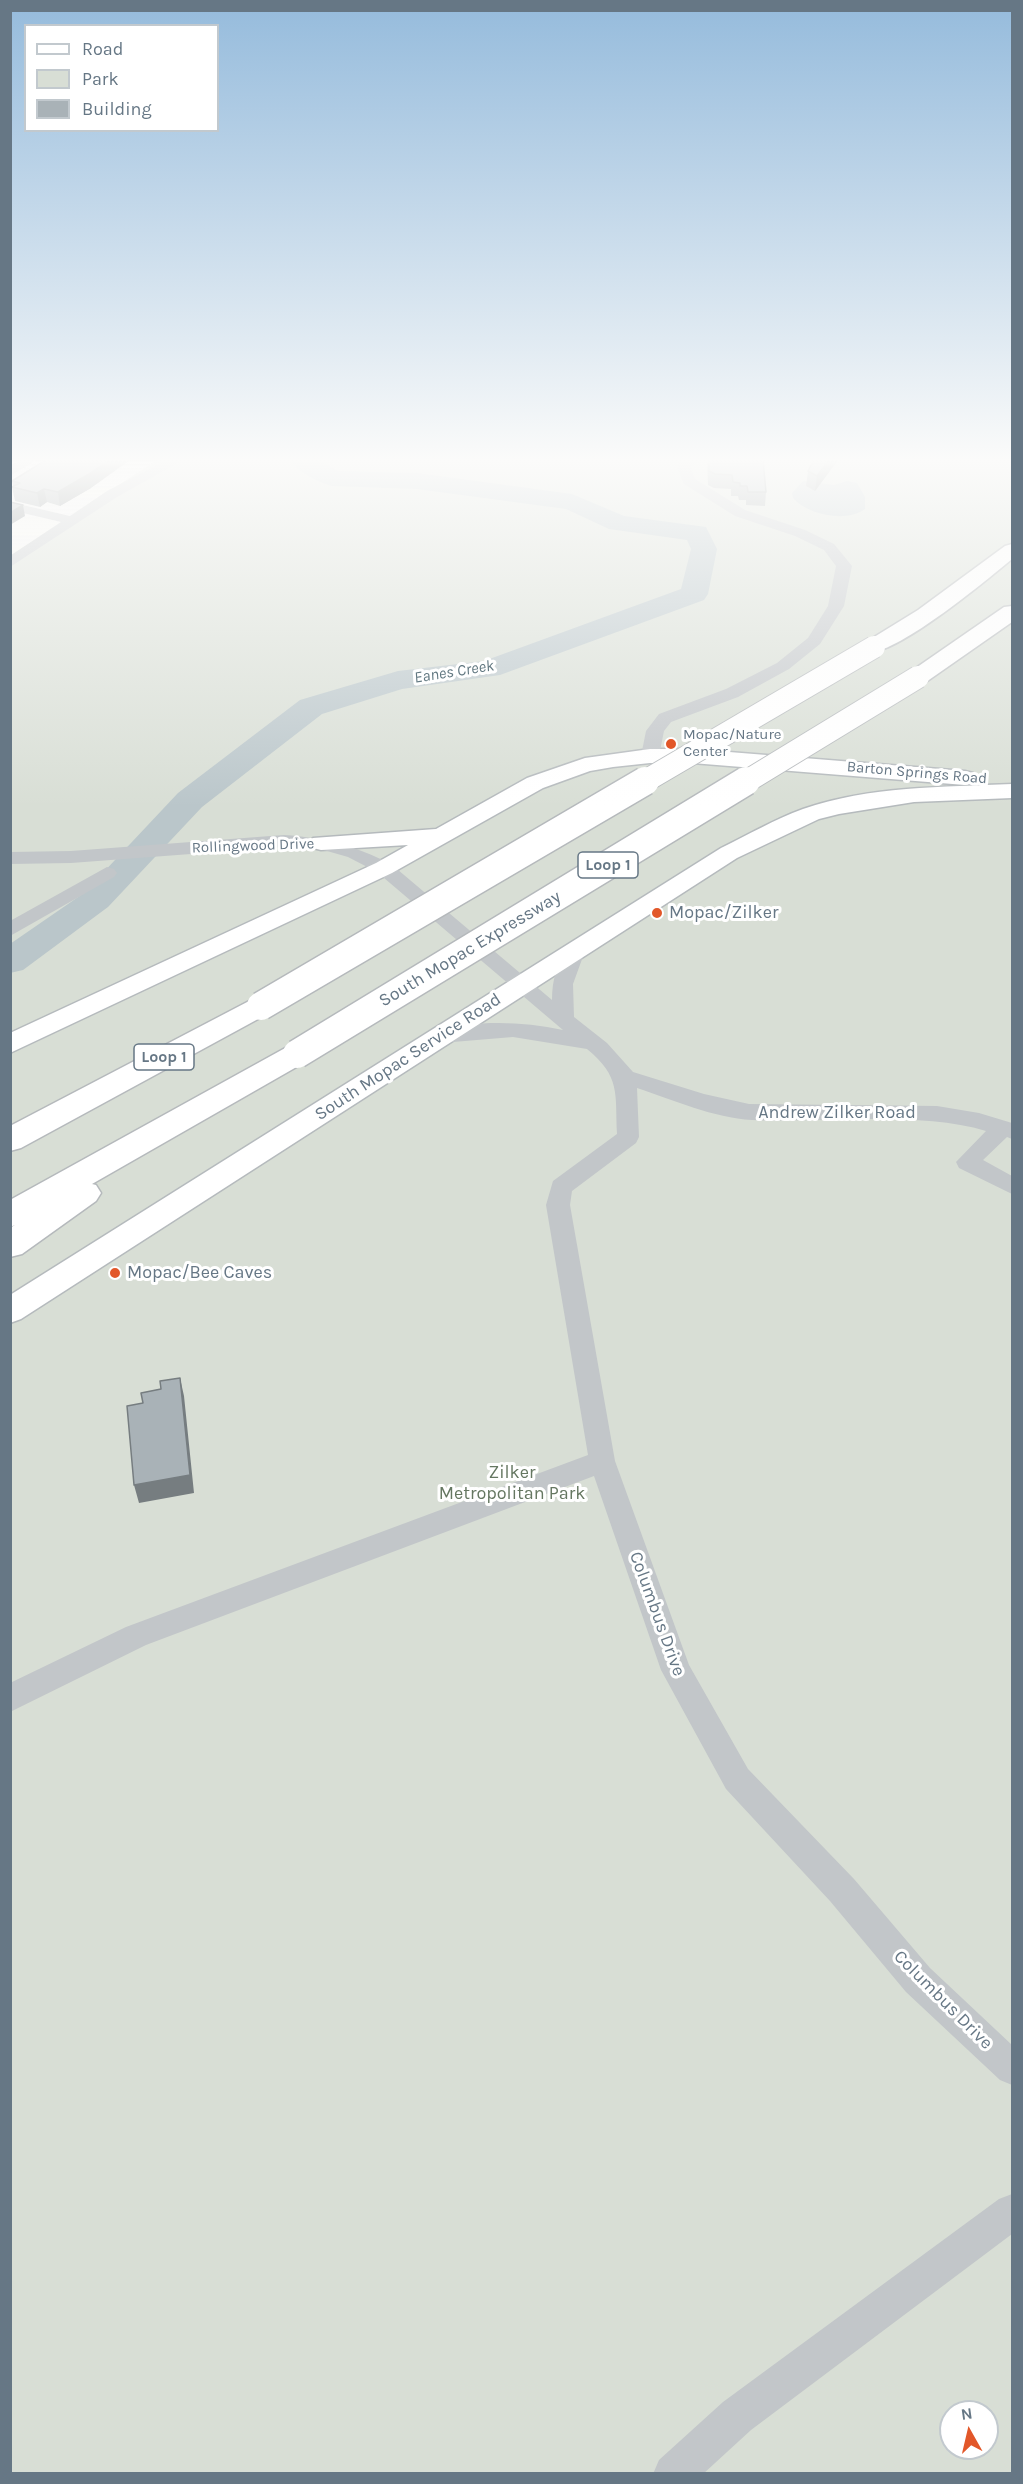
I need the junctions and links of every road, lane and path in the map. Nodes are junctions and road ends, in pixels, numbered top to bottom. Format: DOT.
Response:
graph roads {
  1 [pos="842,576"];
  2 [pos="978,576"];
  3 [pos="1012,612"];
  4 [pos="650,756"];
  5 [pos="822,765"];
  6 [pos="1012,782"];
  7 [pos="1012,791"];
  8 [pos="811,814"];
  9 [pos="448,831"];
  10 [pos="321,843"];
  11 [pos="10,858"];
  12 [pos="384,868"];
  13 [pos="107,873"];
  14 [pos="10,930"];
  15 [pos="575,951"];
  16 [pos="520,985"];
  17 [pos="564,1020"];
  18 [pos="441,1036"];
  19 [pos="10,1044"];
  20 [pos="599,1048"];
  21 [pos="625,1077"];
  22 [pos="67,1108"];
  23 [pos="170,1125"];
  24 [pos="10,1129"];
  25 [pos="1008,1130"];
  26 [pos="10,1140"];
  27 [pos="1012,1186"];
  28 [pos="10,1215"];
  29 [pos="10,1245"];
  30 [pos="10,1311"];
  31 [pos="602,1461"];
  32 [pos="10,1698"];
  33 [pos="1012,2068"];
  34 [pos="1012,2212"];
  35 [pos="672,2474"];
  1 -- 4 [label="street"];
  2 -- 22 [label="highway, Loop 1, bridge"];
  3 -- 23 [label="highway, South Mopac Expressway / Loop 1, bridge"];
  4 -- 5 [label="main road"];
  4 -- 9 [label="main road"];
  5 -- 6 [label="main road, Barton Springs Road"];
  5 -- 8 [label="main road"];
  7 -- 8 [label="main road, Barton Springs Road"];
  8 -- 15 [label="main road, South Mopac Service Road"];
  9 -- 10 [label="main road"];
  9 -- 12 [label="main road"];
  10 -- 11 [label="street, Rollingwood Drive"];
  10 -- 12 [label="street, Rollingwood Drive"];
  12 -- 16 [label="street, Rollingwood Drive"];
  12 -- 19 [label="main road"];
  13 -- 14 [label="street"];
  15 -- 16 [label="main road, South Mopac Service Road"];
  15 -- 17 [label="street"];
  16 -- 17 [label="street"];
  16 -- 18 [label="main road, South Mopac Service Road"];
  17 -- 20 [label="street"];
  18 -- 20 [label="street"];
  18 -- 30 [label="main road, South Mopac Service Road"];
  20 -- 21 [label="street"];
  21 -- 25 [label="street, Andrew Zilker Road"];
  21 -- 31 [label="street, Columbus Drive"];
  22 -- 24 [label="highway"];
  22 -- 26 [label="highway, Loop 1"];
  23 -- 28 [label="highway, South Mopac Expressway / Loop 1"];
  23 -- 29 [label="highway"];
  25 -- 27 [label="street"];
  31 -- 32 [label="street"];
  31 -- 33 [label="street, Columbus Drive"];
  34 -- 35 [label="street"];
}
